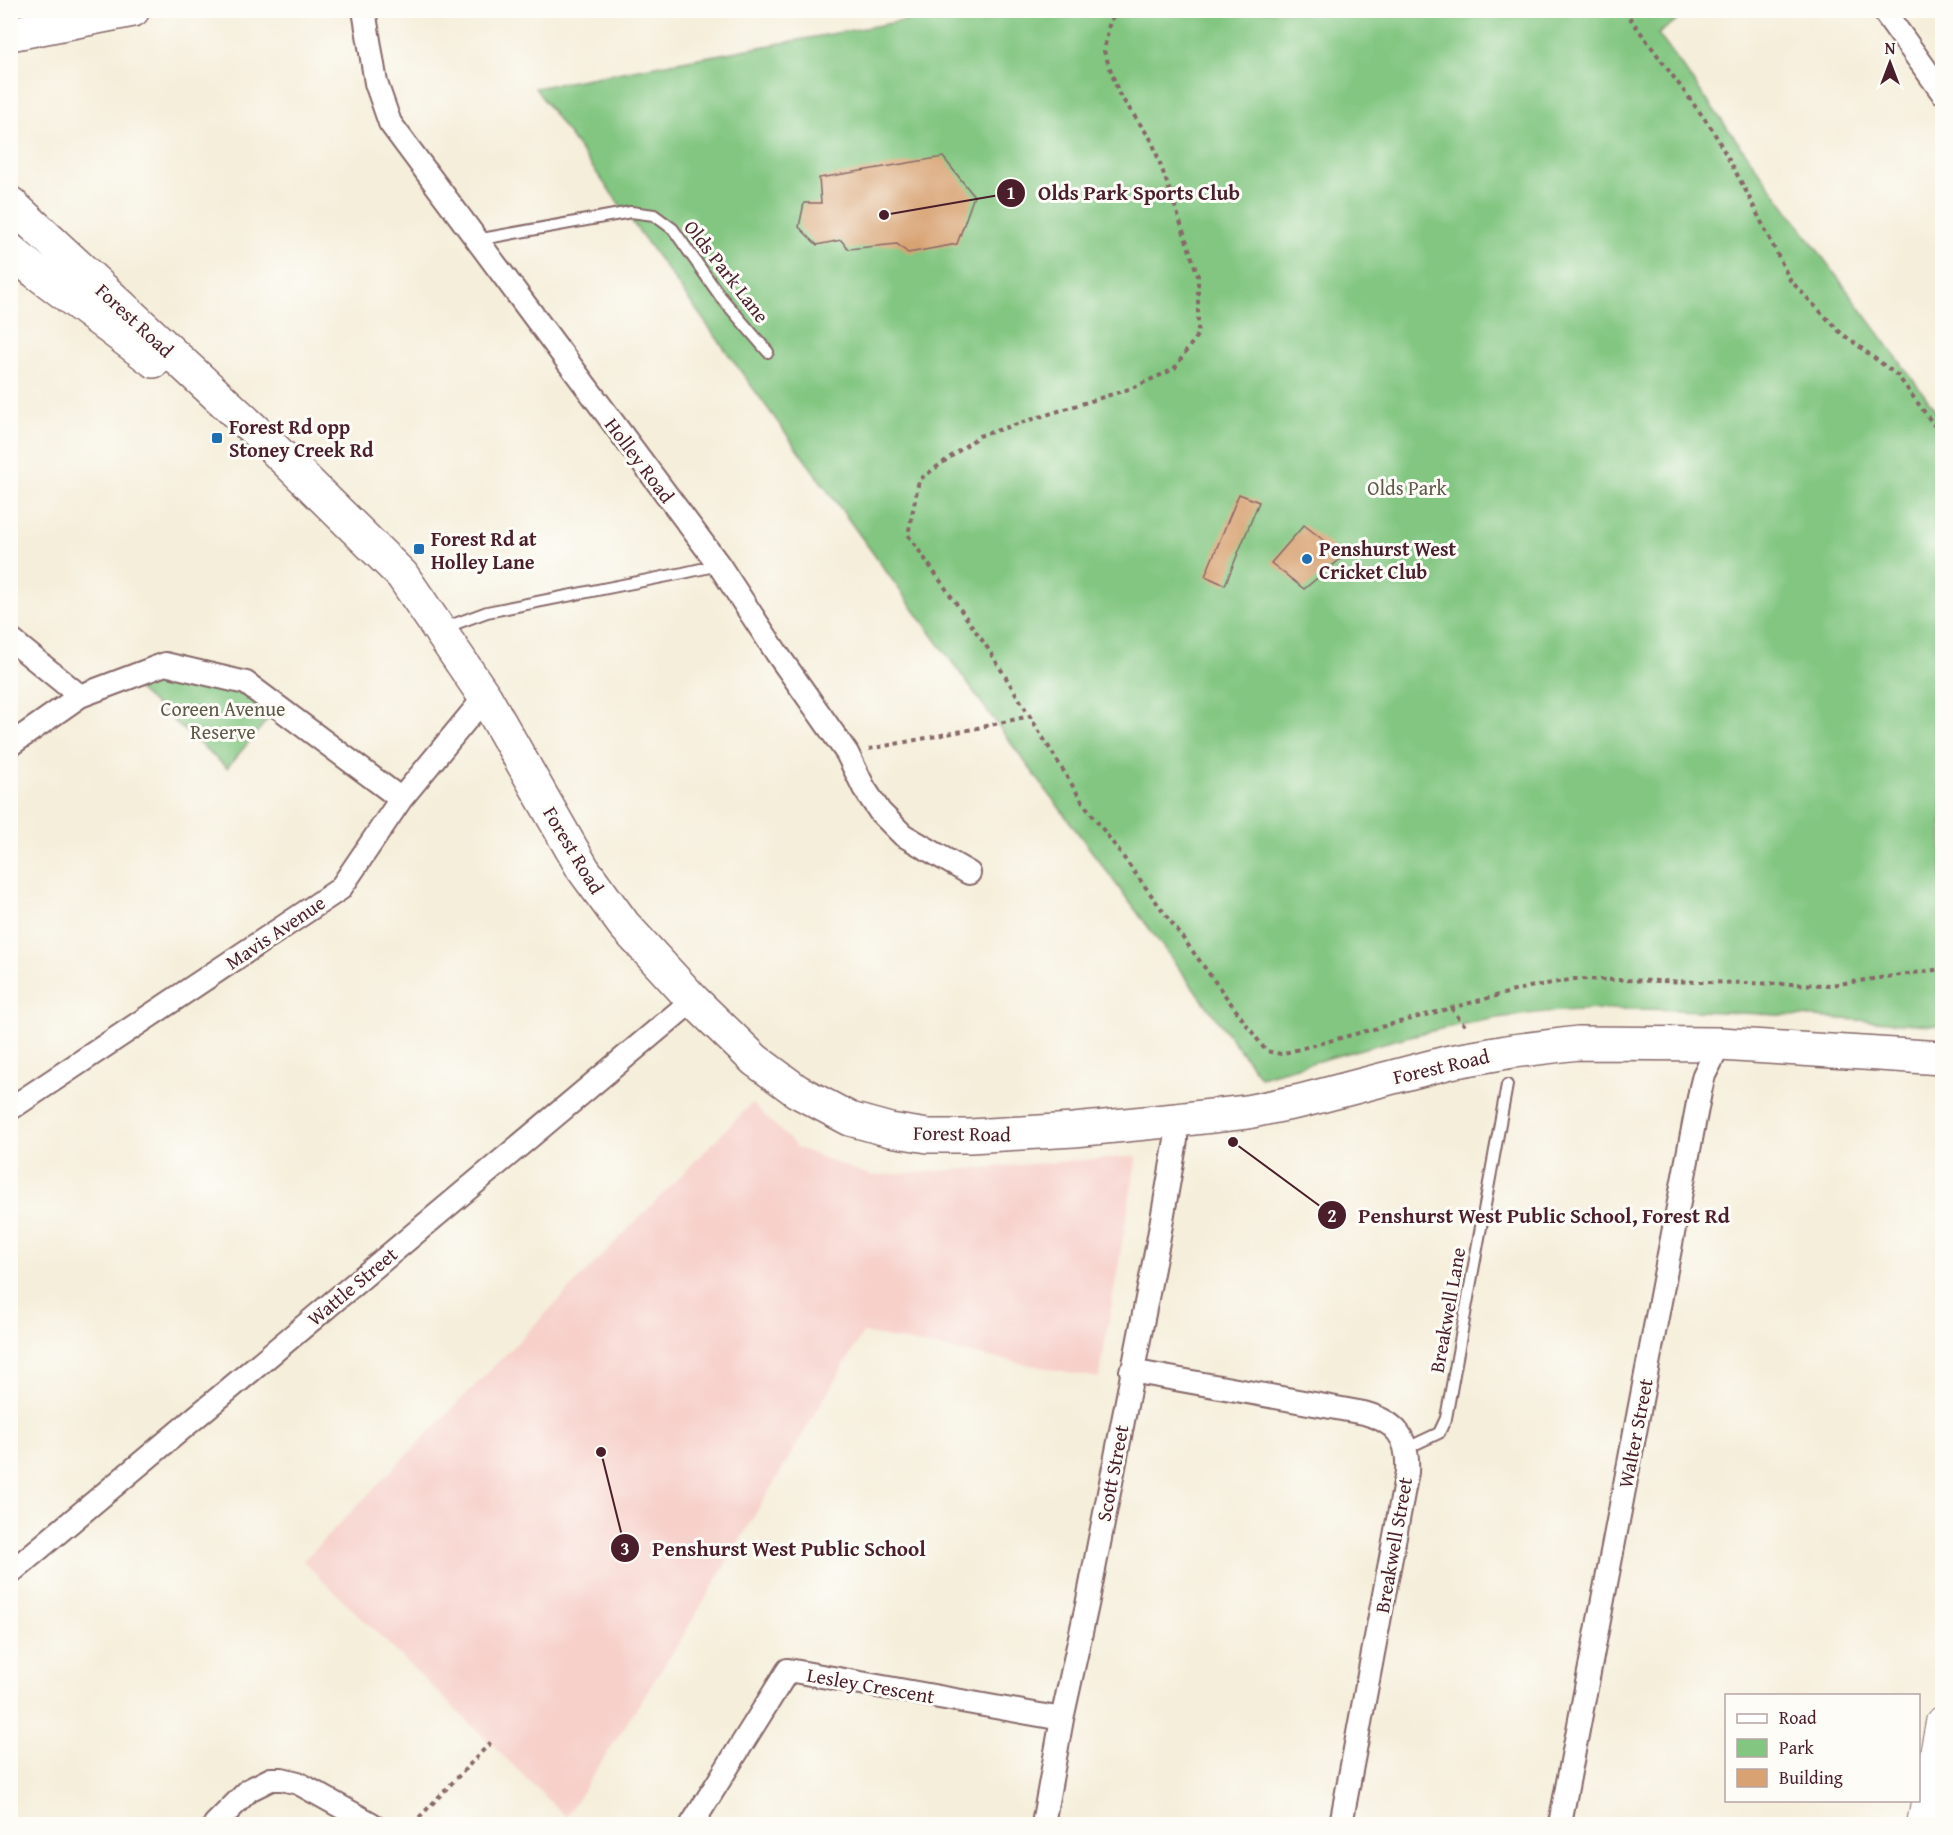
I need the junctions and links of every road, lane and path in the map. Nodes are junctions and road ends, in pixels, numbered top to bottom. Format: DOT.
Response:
graph roads {
  1 [pos="133,10"];
  2 [pos="364,10"];
  3 [pos="1120,10"];
  4 [pos="1623,10"];
  5 [pos="1883,10"];
  6 [pos="10,34"];
  7 [pos="1942,92"];
  8 [pos="10,203"];
  9 [pos="476,240"];
  10 [pos="10,250"];
  11 [pos="768,352"];
  12 [pos="261,436"];
  13 [pos="1942,436"];
  14 [pos="718,565"];
  15 [pos="441,629"];
  16 [pos="10,639"];
  17 [pos="80,696"];
  18 [pos="485,697"];
  19 [pos="1030,716"];
  20 [pos="10,745"];
  21 [pos="847,753"];
  22 [pos="401,799"];
  23 [pos="969,873"];
  24 [pos="1942,969"];
  25 [pos="693,1000"];
  26 [pos="1451,1008"];
  27 [pos="1466,1027"];
  28 [pos="1720,1044"];
  29 [pos="1942,1059"];
  30 [pos="1507,1085"];
  31 [pos="10,1108"];
  32 [pos="1176,1120"];
  33 [pos="1131,1371"];
  34 [pos="1405,1449"];
  35 [pos="10,1573"];
  36 [pos="1062,1719"];
  37 [pos="1942,1722"];
  38 [pos="491,1742"];
  39 [pos="215,1824"];
  40 [pos="372,1824"];
  41 [pos="414,1824"];
  42 [pos="692,1824"];
  43 [pos="1043,1824"];
  44 [pos="1341,1824"];
  45 [pos="1560,1824"];
  46 [pos="1923,1824"];
  1 -- 6 [label="main road"];
  2 -- 9 [label="street, Holley Road"];
  3 -- 19 [label="path"];
  4 -- 13 [label="path"];
  5 -- 7 [label="street"];
  8 -- 12 [label="main road, Forest Road"];
  9 -- 11 [label="lane, Olds Park Lane"];
  9 -- 14 [label="street, Holley Road"];
  10 -- 12 [label="main road, Forest Road"];
  12 -- 15 [label="main road, Forest Road"];
  14 -- 15 [label="lane"];
  14 -- 21 [label="street, Holley Road"];
  15 -- 18 [label="main road, Forest Road"];
  16 -- 17 [label="street"];
  17 -- 20 [label="street"];
  17 -- 22 [label="street"];
  18 -- 22 [label="street, Mavis Avenue"];
  18 -- 25 [label="main road, Forest Road"];
  19 -- 21 [label="path"];
  19 -- 26 [label="path"];
  21 -- 23 [label="street, Holley Road"];
  22 -- 31 [label="street, Mavis Avenue"];
  24 -- 26 [label="path"];
  25 -- 32 [label="main road, Forest Road"];
  25 -- 35 [label="street, Wattle Street"];
  26 -- 27 [label="path"];
  28 -- 29 [label="main road, Forest Road"];
  28 -- 32 [label="main road, Forest Road"];
  28 -- 45 [label="street, Walter Street"];
  30 -- 34 [label="lane, Breakwell Lane"];
  32 -- 33 [label="street, Scott Street"];
  33 -- 34 [label="street, Breakwell Street"];
  33 -- 36 [label="street, Scott Street"];
  34 -- 44 [label="street, Breakwell Street"];
  36 -- 42 [label="street, Lesley Crescent"];
  36 -- 43 [label="street, Scott Street"];
  37 -- 46 [label="street"];
  38 -- 41 [label="path"];
  39 -- 40 [label="street"];
}
